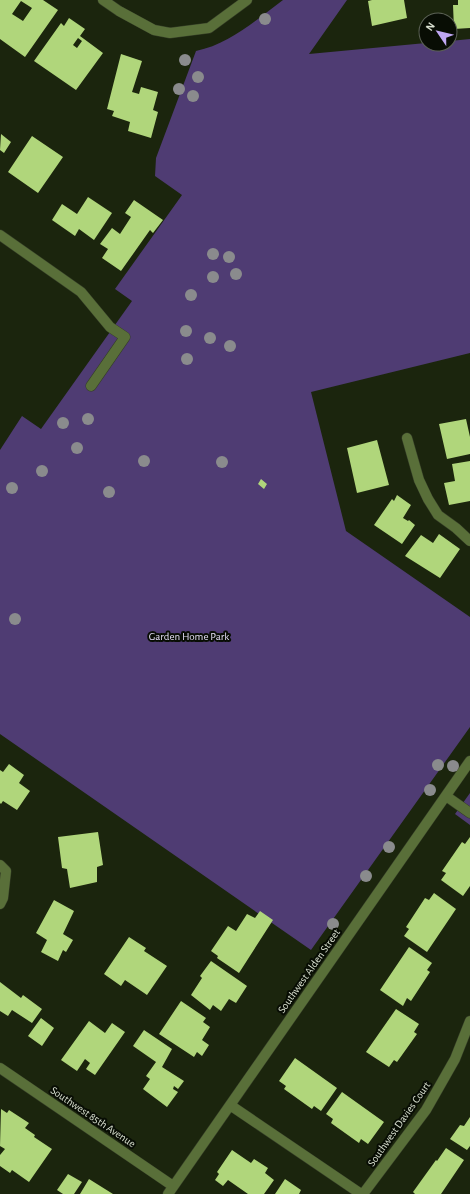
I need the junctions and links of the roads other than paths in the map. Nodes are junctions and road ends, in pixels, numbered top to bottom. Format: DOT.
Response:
graph roads {
  1 [pos="103,0"];
  2 [pos="248,0"];
  3 [pos="0,235"];
  4 [pos="91,386"];
  5 [pos="407,438"];
  6 [pos="470,542"];
  7 [pos="470,761"];
  8 [pos="446,796"];
  9 [pos="470,813"];
  10 [pos="0,865"];
  11 [pos="0,904"];
  12 [pos="470,1021"];
  13 [pos="0,1068"];
  14 [pos="230,1105"];
  15 [pos="171,1190"];
  16 [pos="362,1194"];
  1 -- 2 [label="street"];
  3 -- 4 [label="street"];
  5 -- 6 [label="street"];
  7 -- 8 [label="street, Southwest Alden Street"];
  8 -- 9 [label="street"];
  8 -- 14 [label="street, Southwest Alden Street"];
  10 -- 11 [label="street"];
  12 -- 16 [label="street, Southwest Davies Court"];
  13 -- 15 [label="street, Southwest 85th Avenue"];
  14 -- 15 [label="street, Southwest Alden Street"];
  14 -- 16 [label="street"];
}
